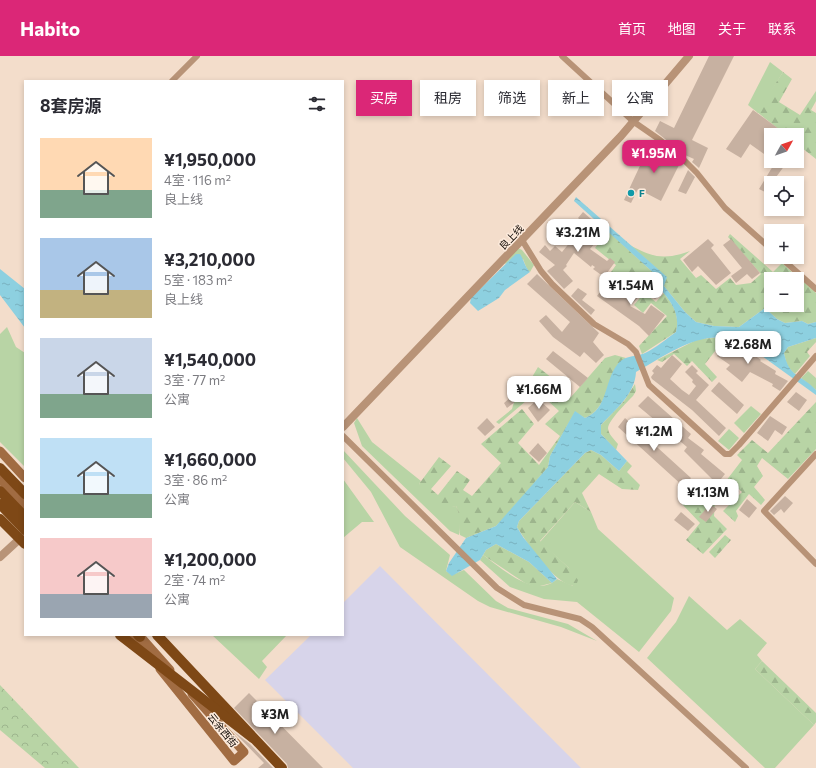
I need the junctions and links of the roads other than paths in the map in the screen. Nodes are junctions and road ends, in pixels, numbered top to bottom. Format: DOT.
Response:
graph roads {
  1 [pos="197,56"];
  2 [pos="562,56"];
  3 [pos="689,56"];
  4 [pos="173,80"];
  5 [pos="634,122"];
  6 [pos="522,240"];
  7 [pos="764,243"];
  8 [pos="788,264"];
  9 [pos="816,289"];
  10 [pos="816,356"];
  11 [pos="344,427"];
  12 [pos="344,437"];
  13 [pos="0,451"];
  14 [pos="816,454"];
  15 [pos="0,468"];
  16 [pos="24,477"];
  17 [pos="0,479"];
  18 [pos="0,491"];
  19 [pos="24,493"];
  20 [pos="0,504"];
  21 [pos="24,504"];
  22 [pos="24,516"];
  23 [pos="0,520"];
  24 [pos="24,529"];
  25 [pos="24,535"];
  26 [pos="24,543"];
  27 [pos="0,557"];
  28 [pos="816,564"];
  29 [pos="121,636"];
  30 [pos="139,636"];
  31 [pos="139,636"];
  32 [pos="153,636"];
  33 [pos="158,636"];
  34 [pos="168,646"];
  35 [pos="253,738"];
  36 [pos="282,768"];
  37 [pos="746,768"];
  1 -- 4 [label="street"];
  2 -- 5 [label="street"];
  3 -- 5 [label="street, 良上线"];
  5 -- 6 [label="street, 良上线"];
  5 -- 7 [label="street"];
  6 -- 10 [label="street"];
  6 -- 11 [label="street, 良上线"];
  8 -- 9 [label="street"];
  12 -- 37 [label="street"];
  13 -- 16 [label="main road"];
  14 -- 28 [label="street"];
  15 -- 19 [label="highway"];
  17 -- 21 [label="main road"];
  18 -- 22 [label="highway"];
  20 -- 24 [label="highway"];
  23 -- 26 [label="highway, bridge"];
  25 -- 27 [label="street"];
  29 -- 35 [label="highway, bridge"];
  30 -- 31 [label="main road, 云余西街"];
  32 -- 34 [label="highway"];
  33 -- 34 [label="highway"];
  34 -- 35 [label="highway, bridge"];
  35 -- 36 [label="highway"];
}
